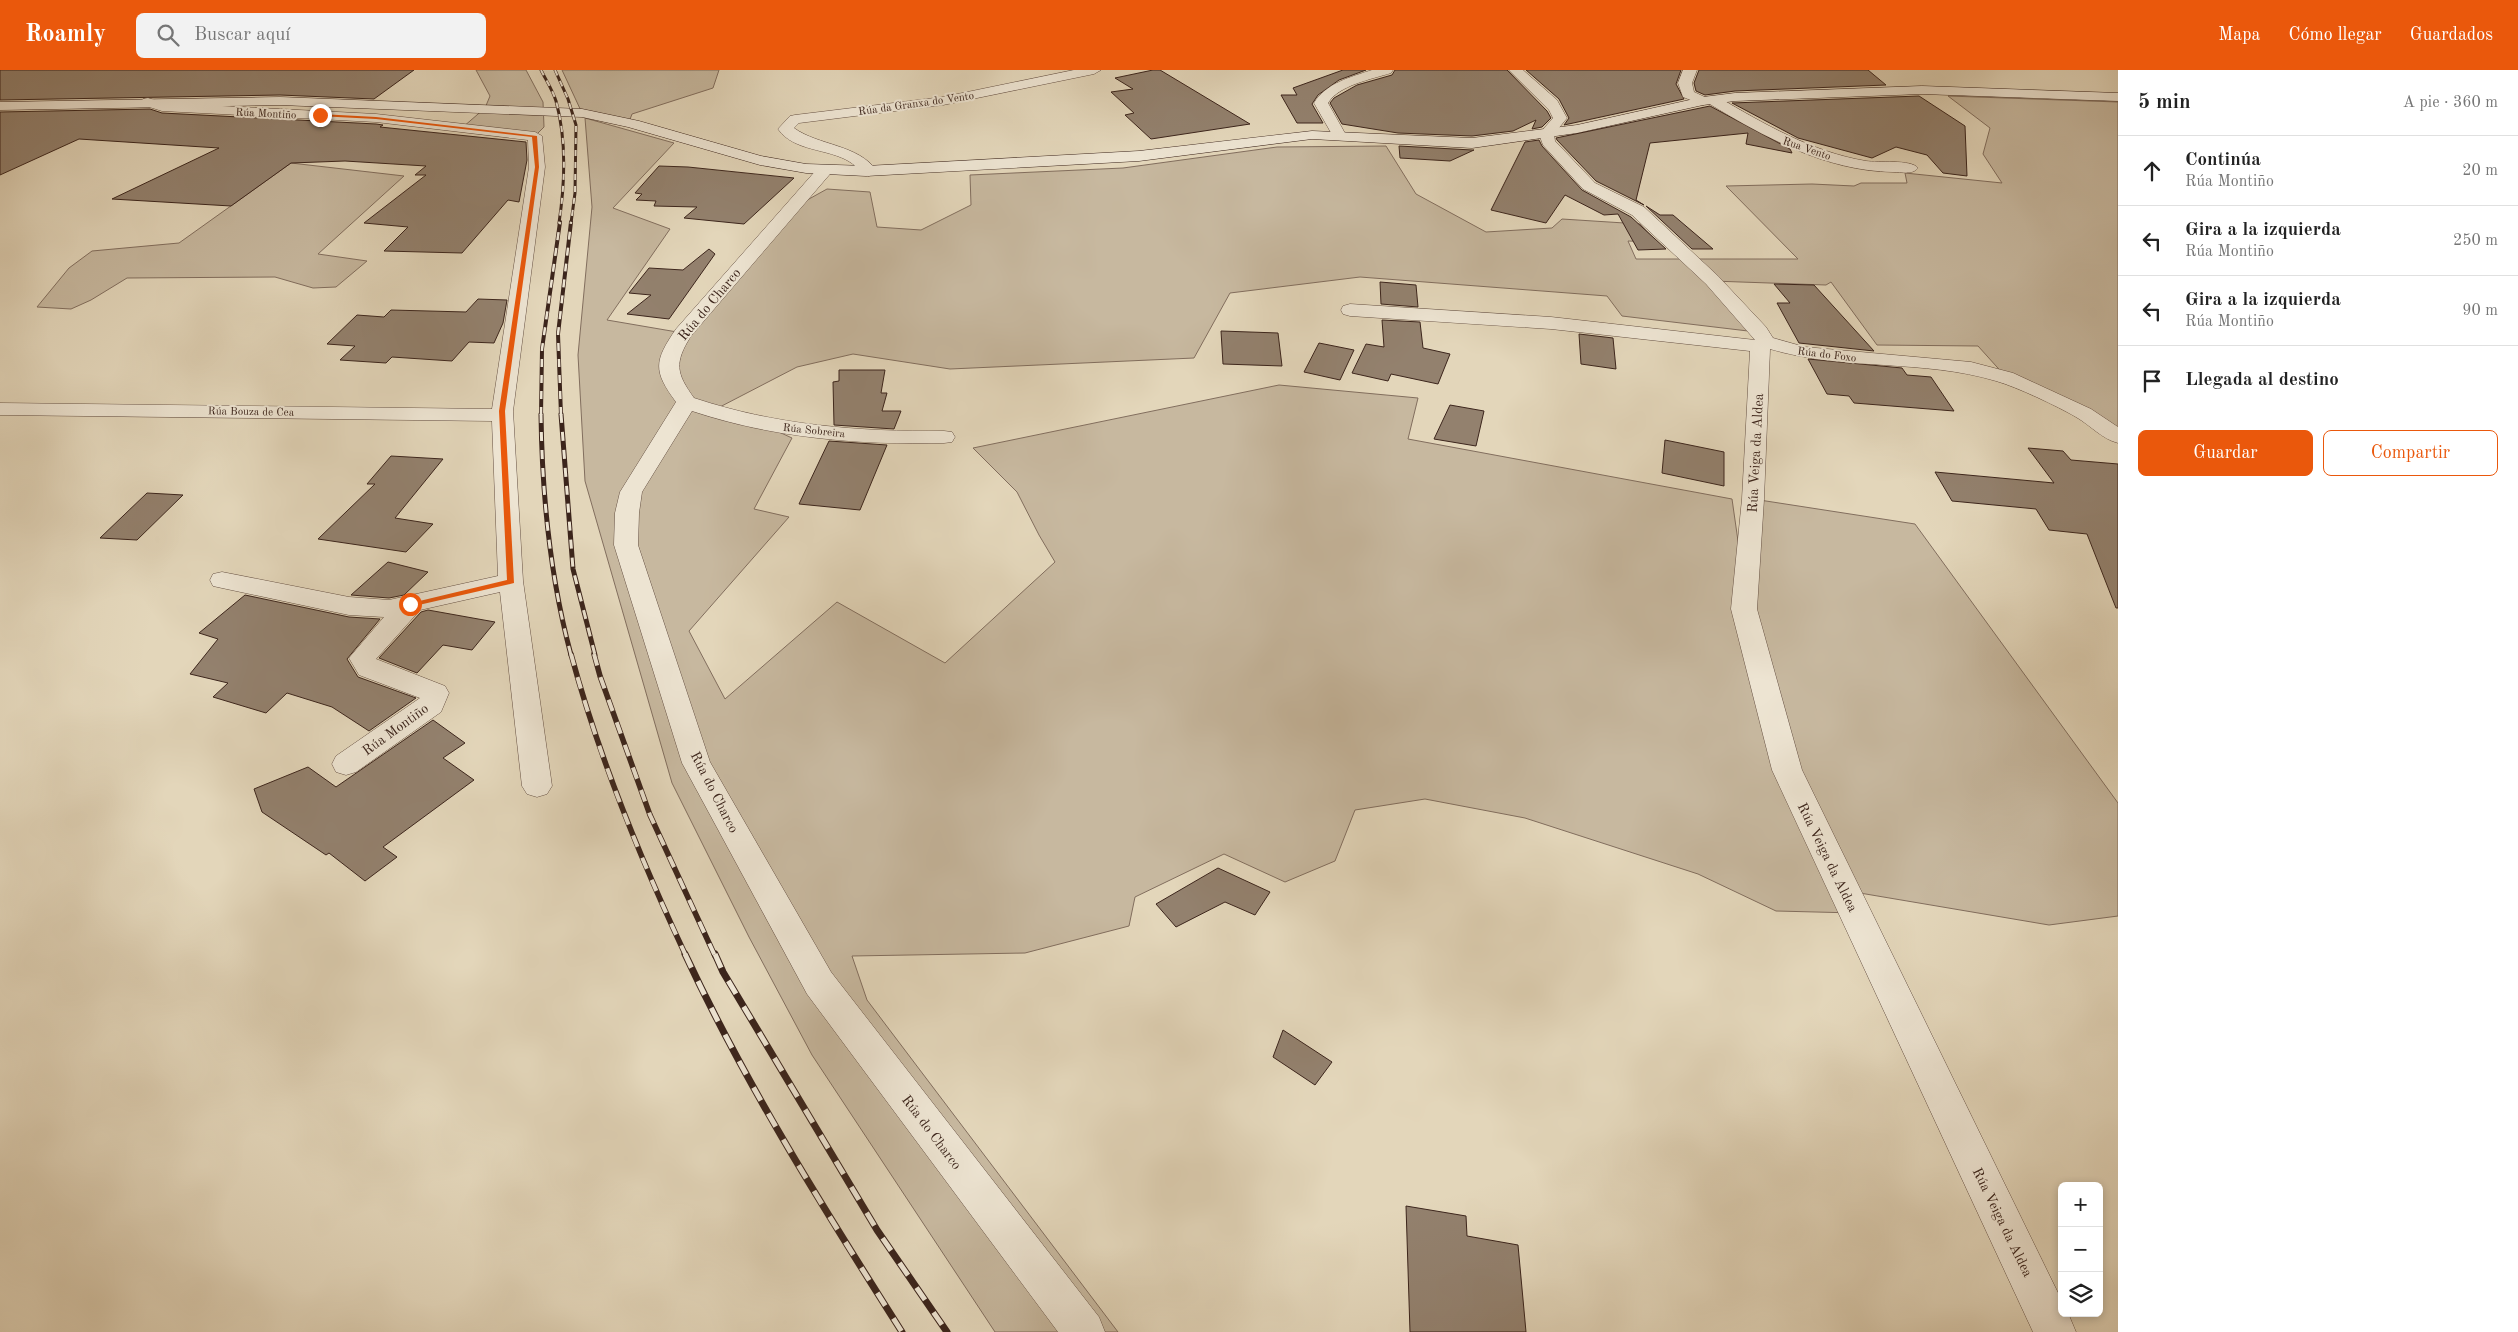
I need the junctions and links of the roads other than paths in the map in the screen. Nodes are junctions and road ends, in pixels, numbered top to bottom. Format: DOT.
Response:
graph roads {
  1 [pos="1094,70"];
  2 [pos="1386,70"];
  3 [pos="1516,70"];
  4 [pos="1690,70"];
  5 [pos="2118,97"];
  6 [pos="1708,100"];
  7 [pos="148,102"];
  8 [pos="0,106"];
  9 [pos="1546,134"];
  10 [pos="1339,135"];
  11 [pos="1910,168"];
  12 [pos="824,171"];
  13 [pos="869,171"];
  14 [pos="1350,310"];
  15 [pos="1763,344"];
  16 [pos="687,402"];
  17 [pos="0,408"];
  18 [pos="503,416"];
  19 [pos="944,437"];
  20 [pos="2118,437"];
  21 [pos="222,580"];
  22 [pos="511,582"];
  23 [pos="410,604"];
  24 [pos="346,764"];
  25 [pos="537,786"];
  26 [pos="1084,1332"];
  27 [pos="2055,1332"];
  1 -- 13 [label="street, Rúa da Granxa do Vento"];
  2 -- 10 [label="street"];
  3 -- 9 [label="street"];
  4 -- 6 [label="street, Rua Vento"];
  5 -- 6 [label="street"];
  6 -- 9 [label="street"];
  6 -- 11 [label="street, Rua Vento"];
  7 -- 8 [label="street"];
  7 -- 12 [label="street"];
  7 -- 18 [label="street, Rúa Montiño"];
  9 -- 10 [label="street"];
  9 -- 15 [label="street"];
  10 -- 13 [label="street"];
  12 -- 13 [label="street"];
  12 -- 16 [label="street, Rúa do Charco"];
  14 -- 15 [label="street"];
  15 -- 20 [label="street, Rúa do Foxo"];
  15 -- 27 [label="street, Rúa Veiga da Aldea"];
  16 -- 19 [label="street, Rúa Sobreira"];
  16 -- 26 [label="street, Rúa do Charco"];
  17 -- 18 [label="street, Rúa Bouza de Cea"];
  18 -- 22 [label="street, Rúa Montiño"];
  21 -- 23 [label="street"];
  22 -- 23 [label="street"];
  22 -- 25 [label="street, Rúa Montiño"];
  23 -- 24 [label="street, Rúa Montiño"];
}
